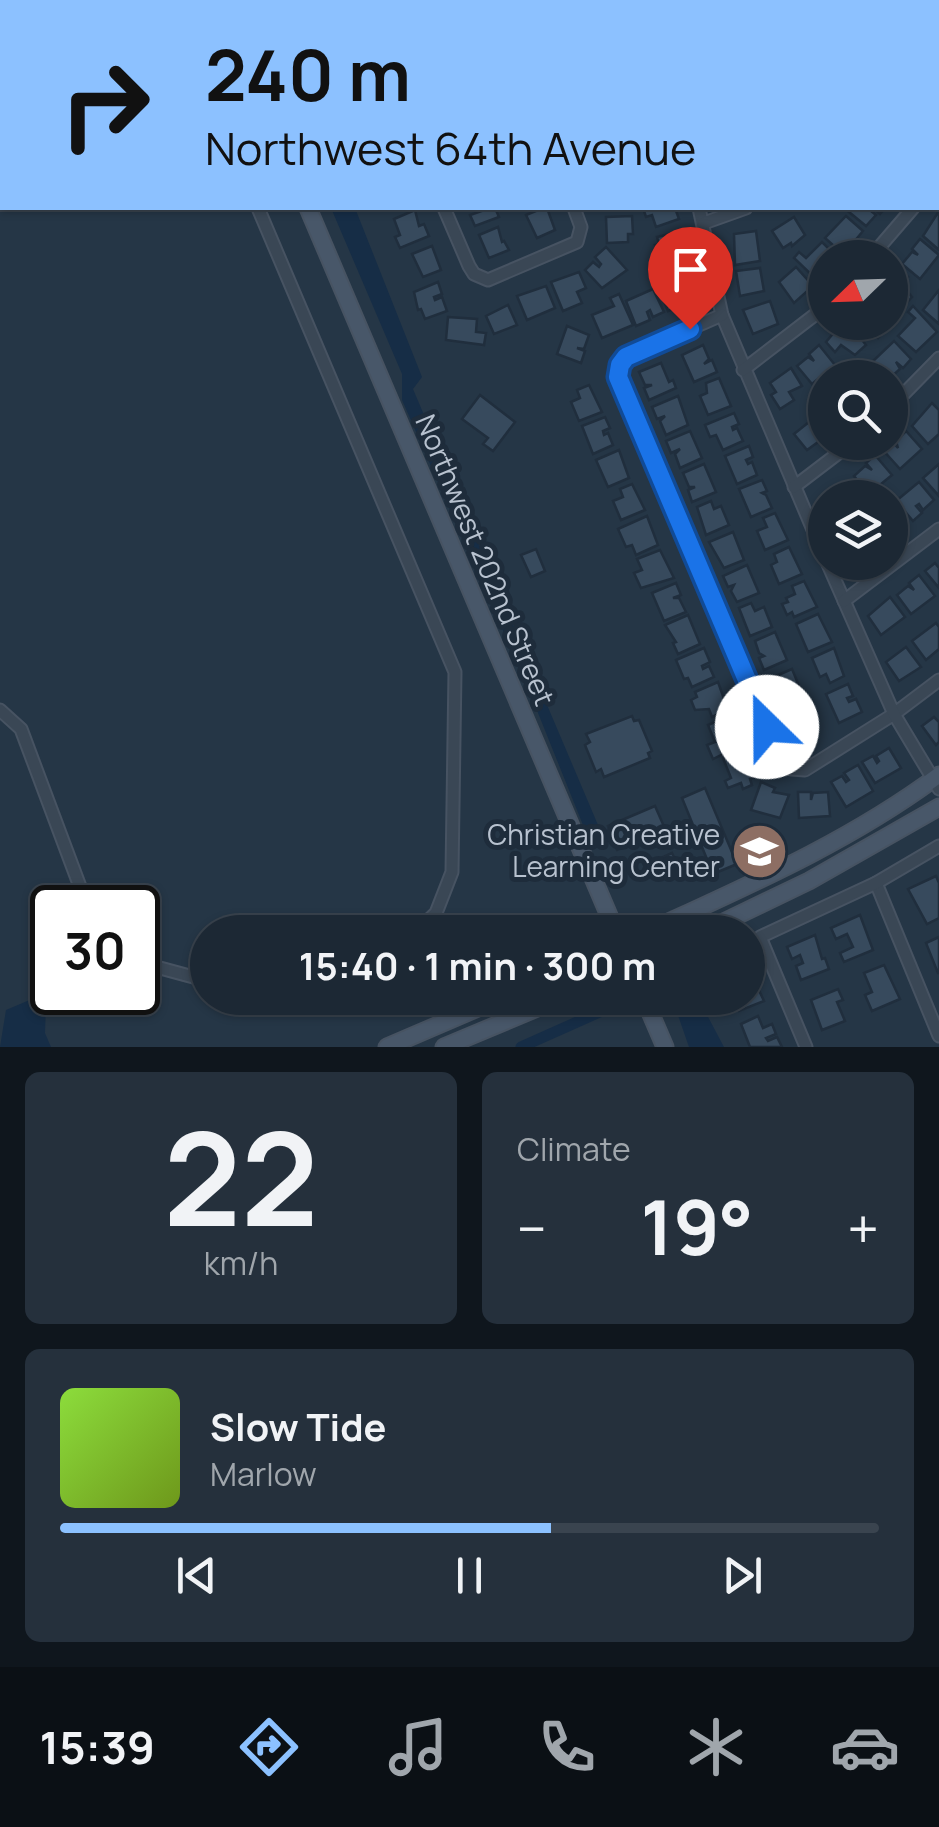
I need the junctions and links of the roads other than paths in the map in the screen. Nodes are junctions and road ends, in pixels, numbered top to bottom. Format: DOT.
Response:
graph roads {
  1 [pos="259,210"];
  2 [pos="309,210"];
  3 [pos="445,210"];
  4 [pos="575,210"];
  5 [pos="700,210"];
  6 [pos="740,210"];
  7 [pos="911,210"];
  8 [pos="704,223"];
  9 [pos="885,240"];
  10 [pos="722,314"];
  11 [pos="808,319"];
  12 [pos="939,358"];
  13 [pos="743,370"];
  14 [pos="908,390"];
  15 [pos="829,460"];
  16 [pos="794,487"];
  17 [pos="808,519"];
  18 [pos="939,529"];
  19 [pos="835,580"];
  20 [pos="844,602"];
  21 [pos="939,680"];
  22 [pos="0,710"];
  23 [pos="894,714"];
  24 [pos="937,781"];
  25 [pos="939,807"];
  26 [pos="939,846"];
  27 [pos="876,883"];
  28 [pos="79,885"];
  29 [pos="434,915"];
  30 [pos="609,915"];
  31 [pos="683,915"];
  32 [pos="738,915"];
  33 [pos="160,968"];
  34 [pos="190,976"];
  35 [pos="461,1015"];
  36 [pos="521,1015"];
  37 [pos="652,1015"];
  38 [pos="939,1036"];
  39 [pos="387,1047"];
  40 [pos="444,1047"];
  41 [pos="666,1047"];
  42 [pos="806,1047"];
  1 -- 29 [label="street"];
  2 -- 30 [label="main road, Northwest 202nd Street"];
  3 -- 4 [label="street"];
  5 -- 8 [label="street"];
  6 -- 8 [label="street"];
  7 -- 9 [label="street"];
  8 -- 10 [label="street"];
  10 -- 13 [label="street"];
  10 -- 23 [label="street"];
  11 -- 13 [label="street"];
  12 -- 14 [label="street"];
  13 -- 16 [label="street"];
  15 -- 16 [label="street"];
  16 -- 17 [label="street"];
  18 -- 20 [label="street"];
  19 -- 20 [label="street"];
  20 -- 23 [label="street"];
  21 -- 23 [label="street"];
  22 -- 28 [label="street"];
  23 -- 24 [label="street"];
  24 -- 31 [label="main road"];
  25 -- 32 [label="main road"];
  26 -- 27 [label="street"];
  27 -- 38 [label="street"];
  27 -- 42 [label="street"];
  33 -- 34 [label="street"];
  35 -- 39 [label="main road"];
  36 -- 40 [label="main road"];
  37 -- 41 [label="main road"];
}
